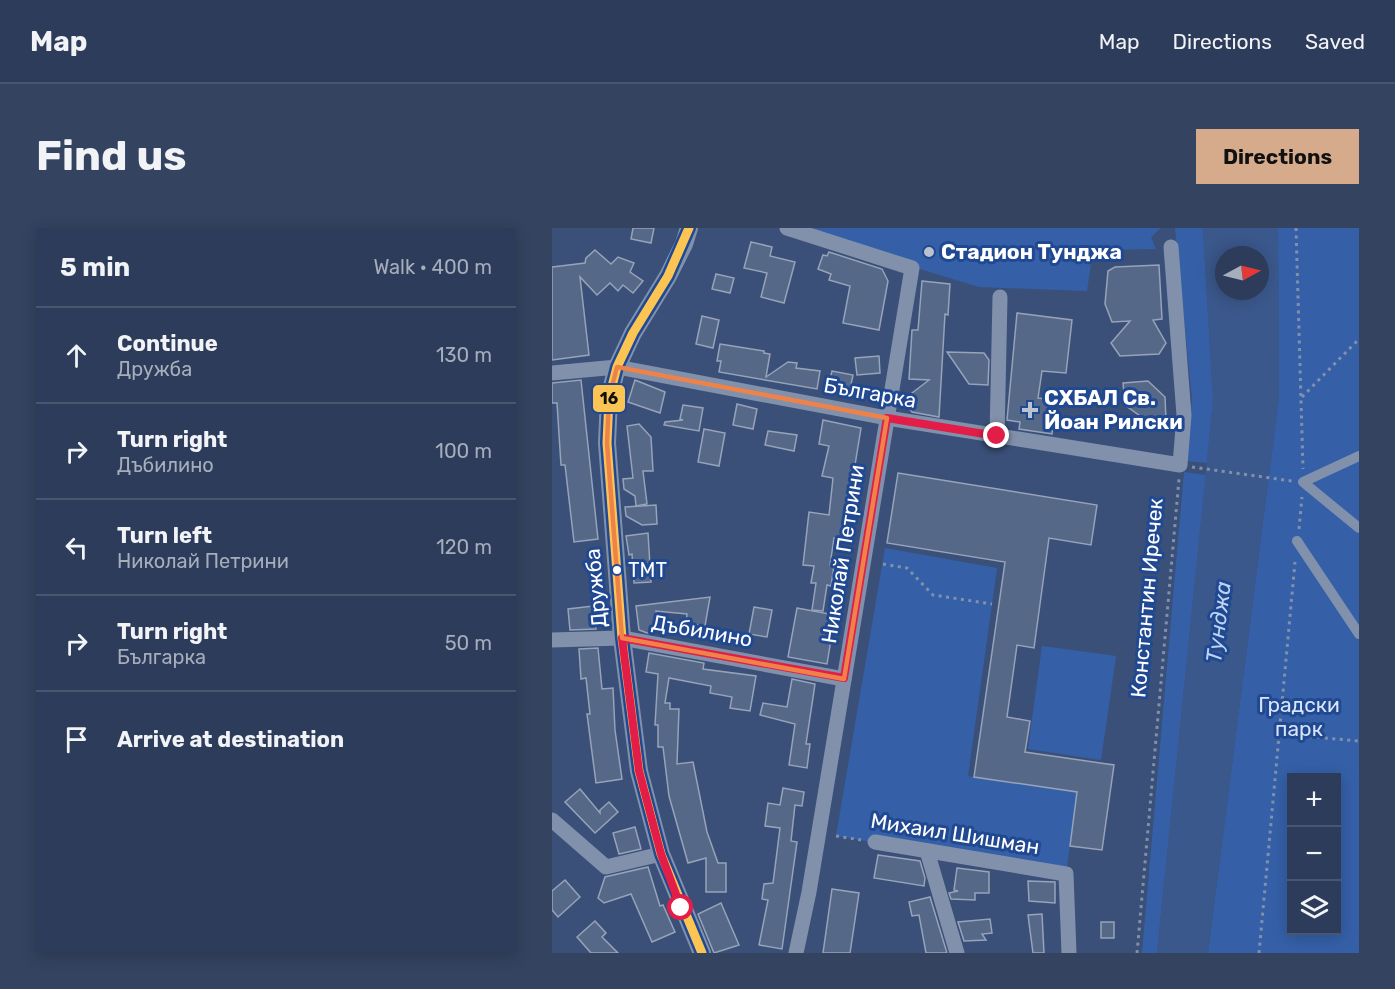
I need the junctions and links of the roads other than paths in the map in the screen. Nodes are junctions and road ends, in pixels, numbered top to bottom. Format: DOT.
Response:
graph roads {
  1 [pos="689,228"];
  2 [pos="788,228"];
  3 [pos="1171,247"];
  4 [pos="1000,297"];
  5 [pos="617,367"];
  6 [pos="552,373"];
  7 [pos="887,418"];
  8 [pos="997,436"];
  9 [pos="1359,456"];
  10 [pos="1359,528"];
  11 [pos="1298,541"];
  12 [pos="1359,634"];
  13 [pos="622,638"];
  14 [pos="552,640"];
  15 [pos="844,678"];
  16 [pos="552,820"];
  17 [pos="875,842"];
  18 [pos="927,851"];
  19 [pos="661,854"];
  20 [pos="702,953"];
  21 [pos="796,953"];
  22 [pos="957,953"];
  23 [pos="1069,953"];
  1 -- 5 [label="street, Дружба"];
  2 -- 7 [label="street, Николай Петрини"];
  3 -- 8 [label="street, Българка"];
  4 -- 8 [label="street"];
  5 -- 6 [label="street, Българка"];
  5 -- 7 [label="street, Българка"];
  5 -- 13 [label="street, Дружба"];
  7 -- 8 [label="street, Българка"];
  7 -- 15 [label="street, Николай Петрини"];
  9 -- 10 [label="street"];
  11 -- 12 [label="street"];
  13 -- 14 [label="street, Дъбилино"];
  13 -- 15 [label="street, Дъбилино"];
  13 -- 19 [label="street, Дружба"];
  15 -- 21 [label="street, Николай Петрини"];
  16 -- 19 [label="street"];
  17 -- 18 [label="street, Михаил Шишман"];
  18 -- 22 [label="street"];
  18 -- 23 [label="street, Михаил Шишман"];
  19 -- 20 [label="street, Дружба"];
}
